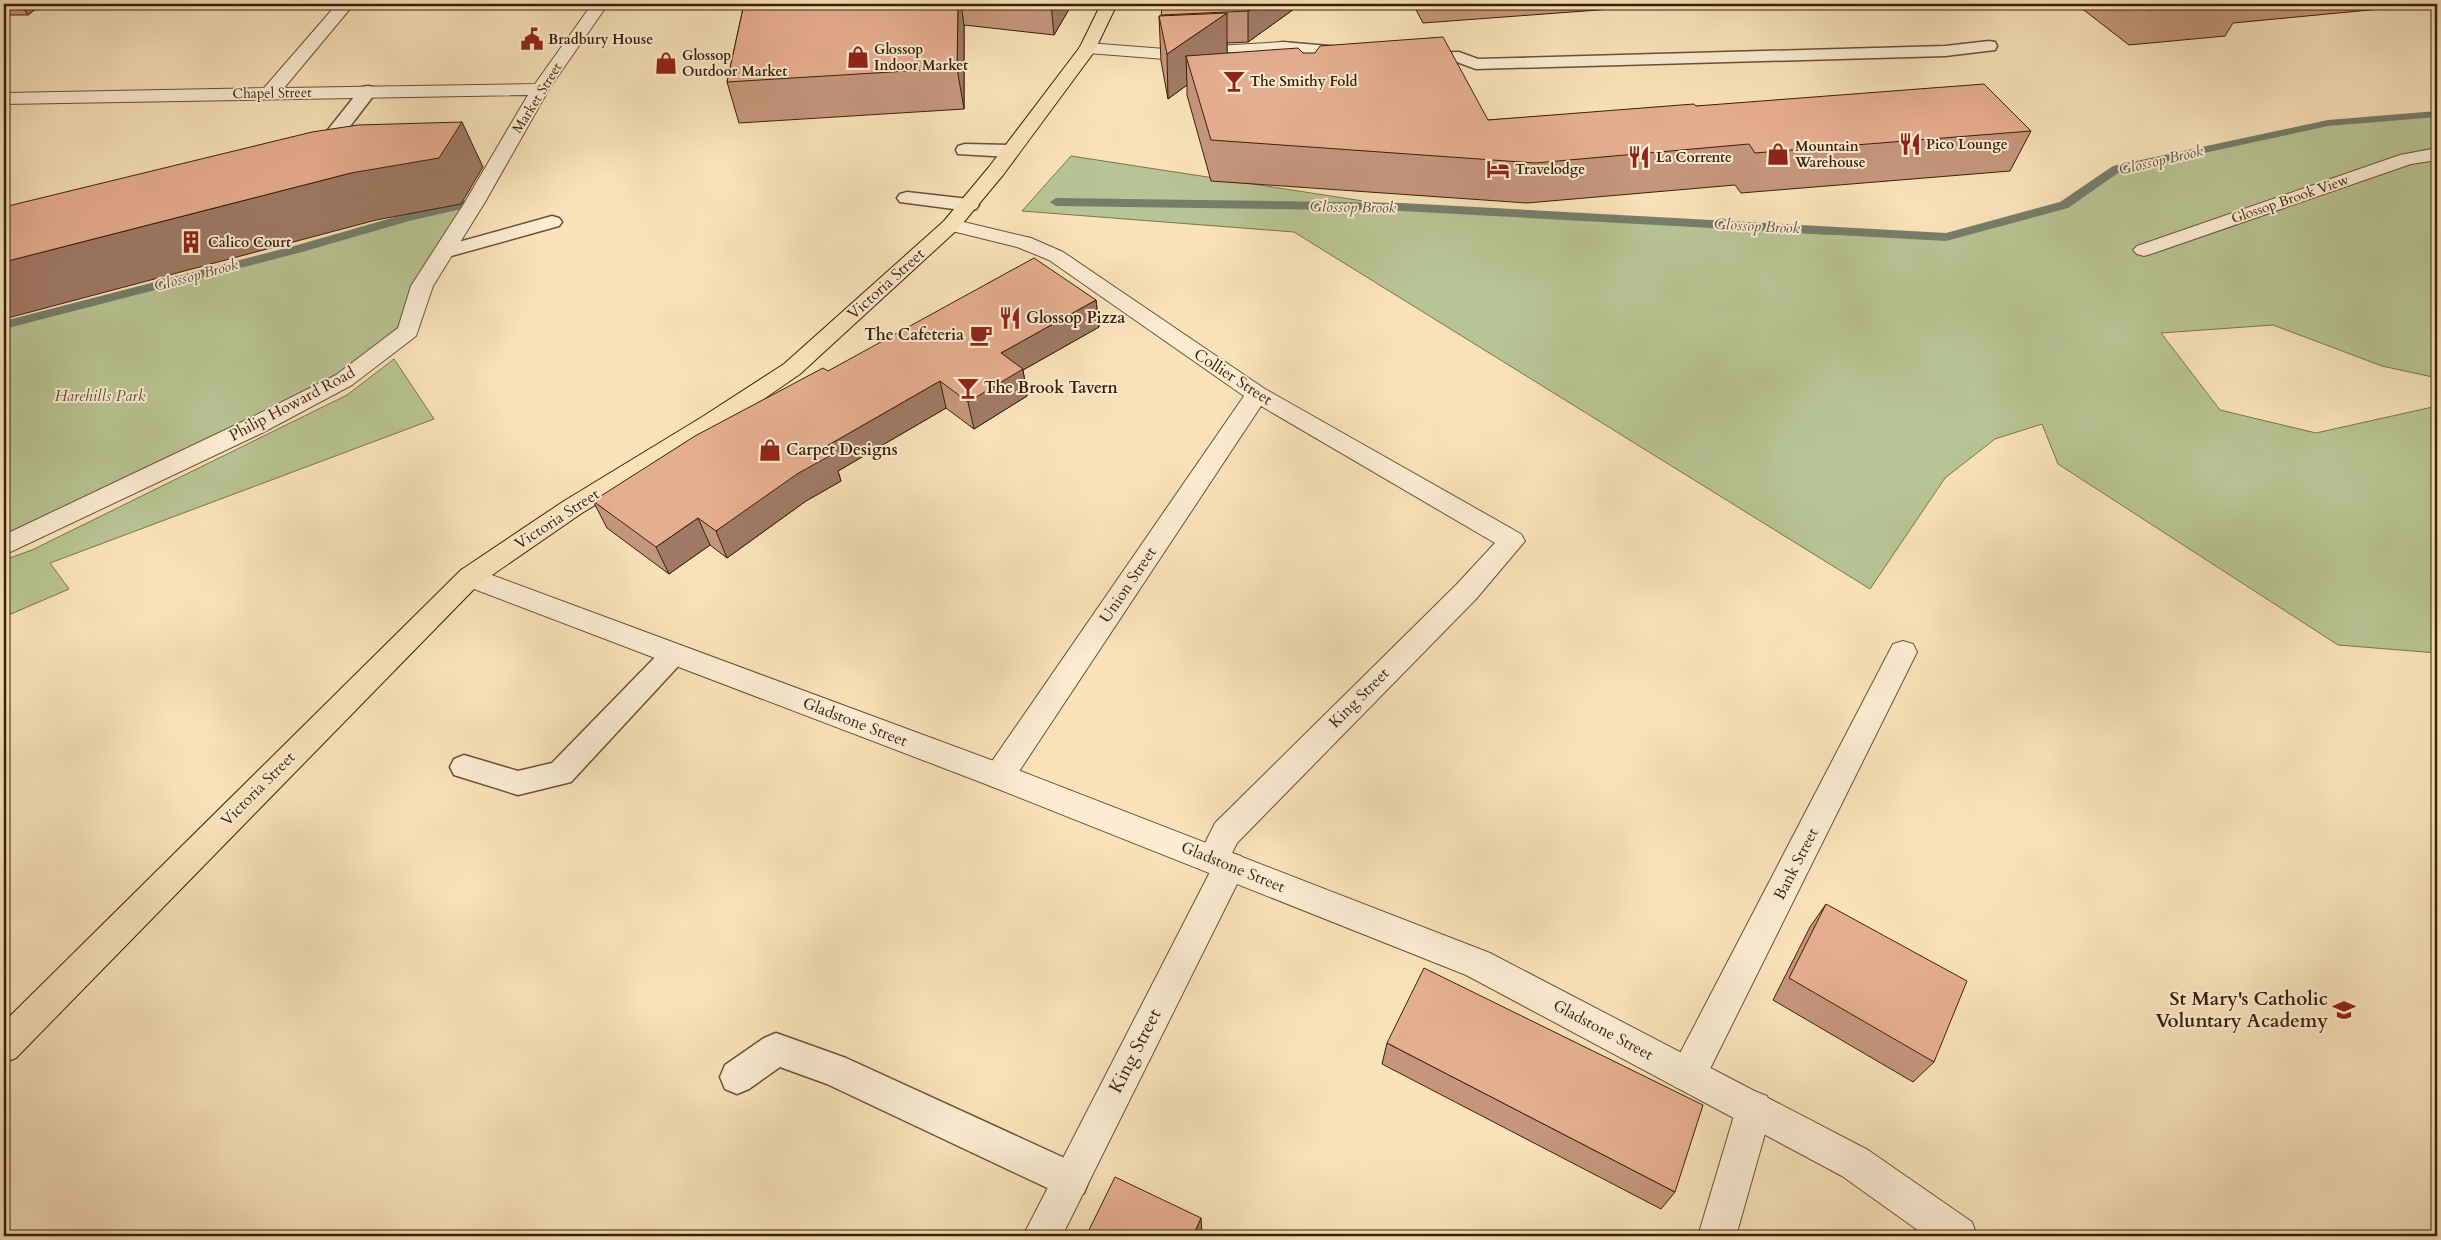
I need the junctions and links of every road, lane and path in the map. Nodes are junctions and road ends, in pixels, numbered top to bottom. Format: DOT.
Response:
graph roads {
  1 [pos="346,4"];
  2 [pos="600,4"];
  3 [pos="1109,4"];
  4 [pos="1472,45"];
  5 [pos="1988,46"];
  6 [pos="1088,48"];
  7 [pos="1292,52"];
  8 [pos="1370,55"];
  9 [pos="1452,57"];
  10 [pos="1403,58"];
  11 [pos="540,89"];
  12 [pos="368,91"];
  13 [pos="270,93"];
  14 [pos="4,98"];
  15 [pos="965,150"];
  16 [pos="1010,151"];
  17 [pos="2437,154"];
  18 [pos="304,167"];
  19 [pos="493,169"];
  20 [pos="907,198"];
  21 [pos="969,205"];
  22 [pos="552,222"];
  23 [pos="951,226"];
  24 [pos="2144,250"];
  25 [pos="444,252"];
  26 [pos="1257,394"];
  27 [pos="1512,541"];
  28 [pos="4,546"];
  29 [pos="470,577"];
  30 [pos="1903,652"];
  31 [pos="674,654"];
  32 [pos="464,767"];
  33 [pos="999,776"];
  34 [pos="1222,862"];
  35 [pos="4,1046"];
  36 [pos="1688,1075"];
  37 [pos="737,1076"];
  38 [pos="1754,1109"];
  39 [pos="1071,1180"];
  40 [pos="1042,1236"];
  41 [pos="1717,1236"];
  42 [pos="1958,1236"];
  1 -- 13 [label="street"];
  2 -- 11 [label="street, Market Street"];
  3 -- 6 [label="main road, Victoria Street"];
  4 -- 9 [label="lane"];
  5 -- 9 [label="lane"];
  6 -- 7 [label="street"];
  6 -- 16 [label="main road, Victoria Street"];
  7 -- 8 [label="lane"];
  9 -- 10 [label="lane"];
  11 -- 12 [label="street, Chapel Street"];
  11 -- 19 [label="street, Market Street"];
  12 -- 13 [label="street, Chapel Street"];
  12 -- 18 [label="lane"];
  13 -- 14 [label="street, Chapel Street"];
  15 -- 16 [label="lane"];
  16 -- 21 [label="main road, Victoria Street"];
  17 -- 24 [label="street, Glossop Brook View"];
  19 -- 25 [label="street, Philip Howard Road"];
  20 -- 21 [label="lane"];
  21 -- 23 [label="main road, Victoria Street"];
  22 -- 25 [label="lane"];
  23 -- 26 [label="street, Collier Street"];
  23 -- 29 [label="main road, Victoria Street"];
  25 -- 28 [label="street, Philip Howard Road"];
  26 -- 27 [label="street, Collier Street"];
  26 -- 33 [label="street, Union Street"];
  27 -- 34 [label="street, King Street"];
  29 -- 31 [label="street, Gladstone Street"];
  29 -- 35 [label="main road, Victoria Street"];
  30 -- 36 [label="street, Bank Street"];
  31 -- 32 [label="lane"];
  31 -- 33 [label="street, Gladstone Street"];
  33 -- 34 [label="street, Gladstone Street"];
  34 -- 36 [label="street, Gladstone Street"];
  34 -- 39 [label="street, King Street"];
  36 -- 38 [label="street, Gladstone Street"];
  37 -- 39 [label="lane"];
  38 -- 41 [label="street"];
  38 -- 42 [label="street, Gladstone Street"];
  39 -- 40 [label="street, King Street"];
}
